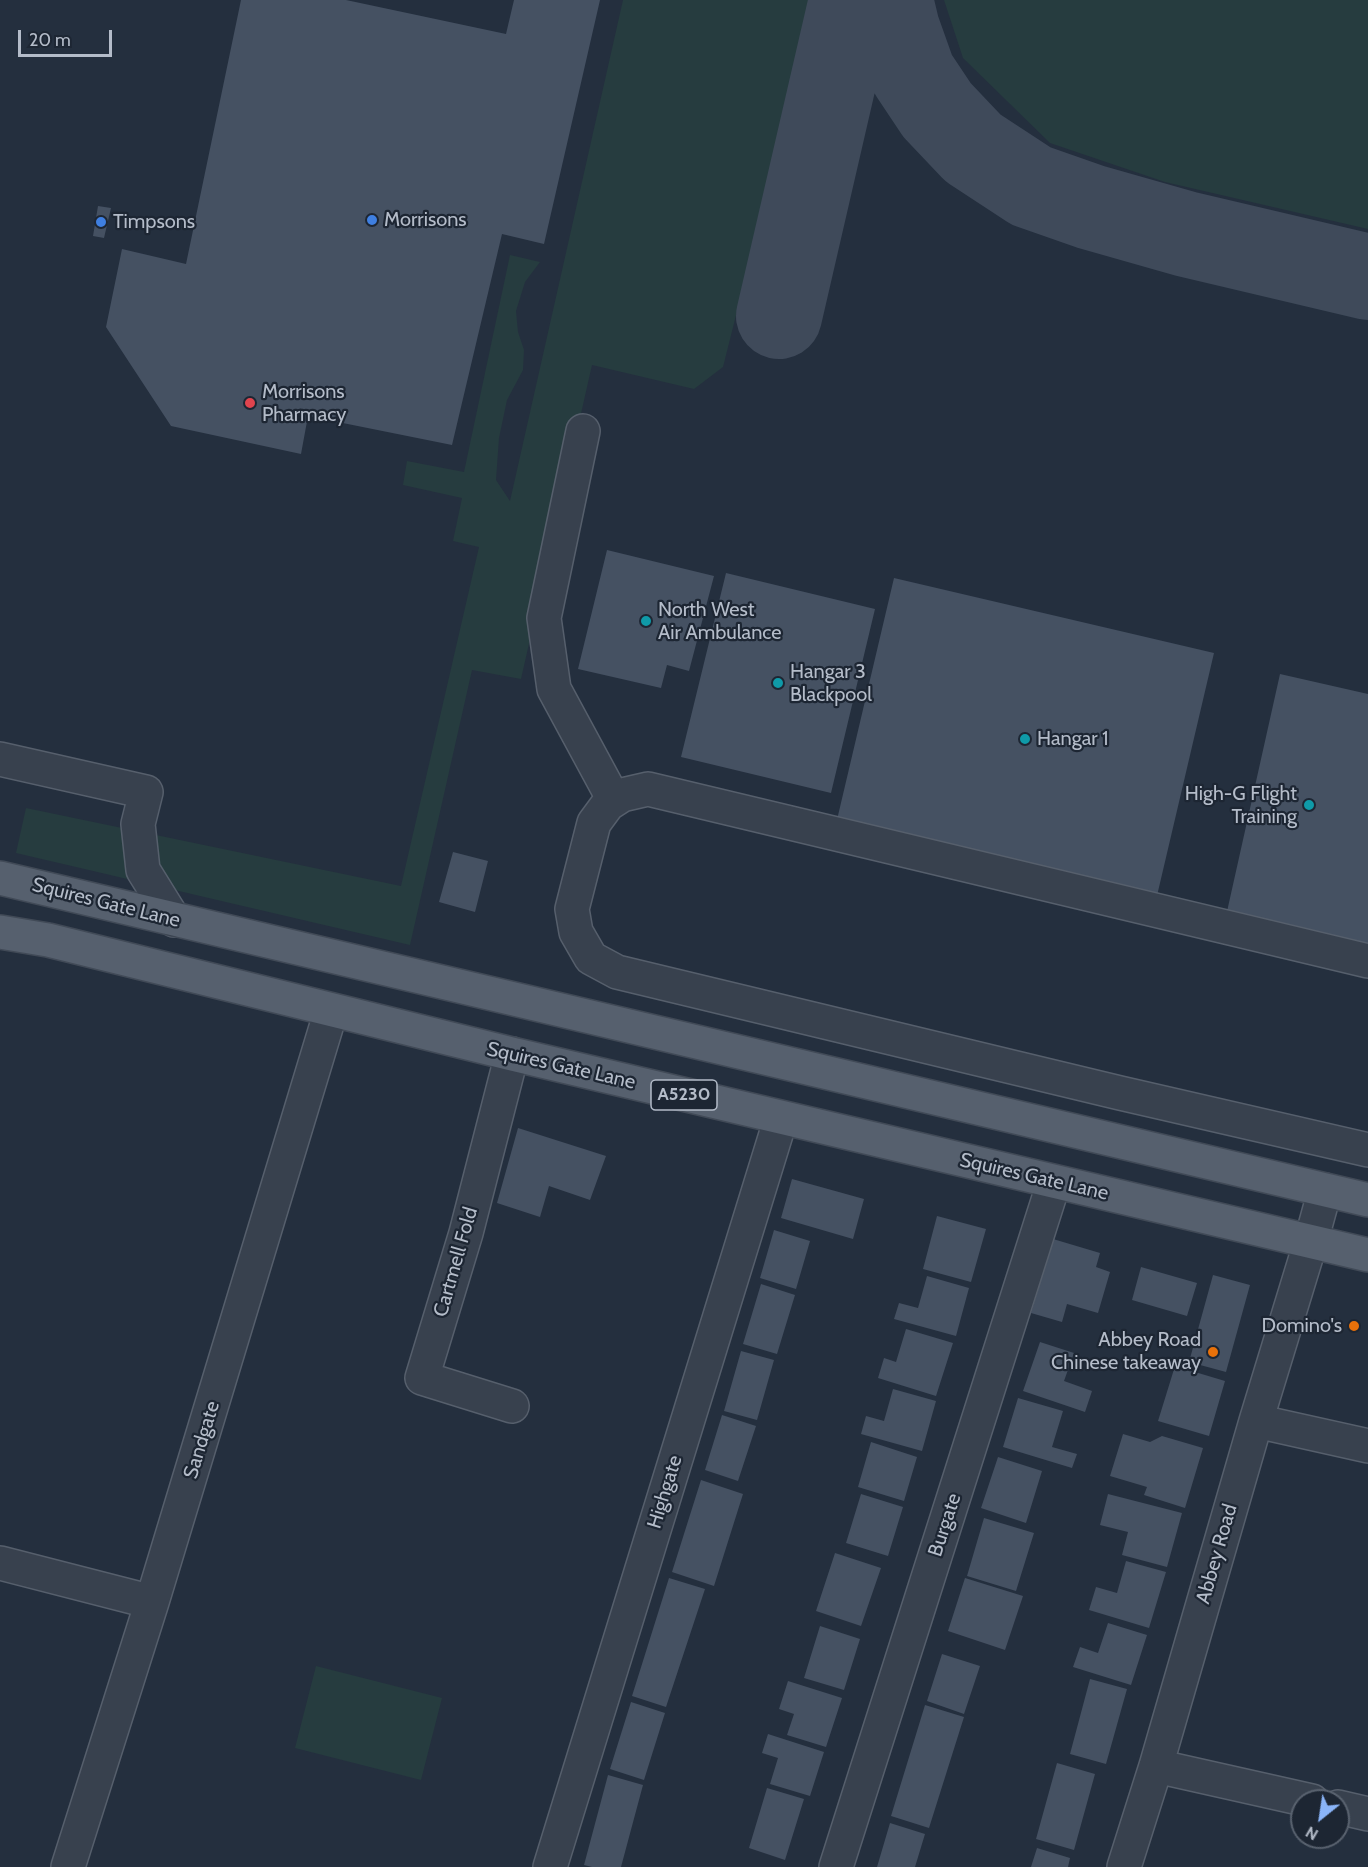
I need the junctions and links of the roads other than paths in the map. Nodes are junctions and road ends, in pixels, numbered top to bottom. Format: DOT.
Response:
graph roads {
  1 [pos="583,431"];
  2 [pos="0,759"];
  3 [pos="614,800"];
  4 [pos="0,878"];
  5 [pos="174,920"];
  6 [pos="0,924"];
  7 [pos="0,932"];
  8 [pos="48,940"];
  9 [pos="1368,961"];
  10 [pos="331,1011"];
  11 [pos="512,1054"];
  12 [pos="781,1118"];
  13 [pos="1368,1150"];
  14 [pos="1054,1182"];
  15 [pos="1325,1190"];
  16 [pos="1368,1200"];
  17 [pos="1311,1241"];
  18 [pos="1368,1255"];
  19 [pos="512,1406"];
  20 [pos="1256,1421"];
  21 [pos="1368,1446"];
  22 [pos="0,1563"];
  23 [pos="152,1602"];
  24 [pos="1156,1766"];
  25 [pos="1290,1796"];
  26 [pos="1350,1810"];
  27 [pos="1368,1814"];
  28 [pos="68,1867"];
  29 [pos="550,1867"];
  30 [pos="836,1867"];
  31 [pos="1124,1867"];
  1 -- 3 [label="street"];
  2 -- 5 [label="street"];
  3 -- 9 [label="street"];
  3 -- 13 [label="street"];
  4 -- 5 [label="main road, Squires Gate Lane"];
  5 -- 15 [label="main road, Squires Gate Lane"];
  6 -- 8 [label="main road"];
  7 -- 8 [label="main road, Squires Gate Lane / A5230"];
  8 -- 10 [label="main road, Squires Gate Lane / A5230"];
  10 -- 11 [label="main road, Squires Gate Lane / A5230"];
  10 -- 23 [label="street, Sandgate"];
  11 -- 12 [label="main road, Squires Gate Lane / A5230"];
  11 -- 19 [label="street, Cartmell Fold"];
  12 -- 14 [label="main road, Squires Gate Lane / A5230"];
  12 -- 29 [label="street, Highgate"];
  14 -- 17 [label="main road, Squires Gate Lane / A5230"];
  14 -- 30 [label="street, Burgate"];
  15 -- 16 [label="main road, Squires Gate Lane"];
  15 -- 17 [label="street"];
  17 -- 18 [label="main road, Squires Gate Lane / A5230"];
  17 -- 20 [label="street, Abbey Road"];
  20 -- 21 [label="street"];
  20 -- 24 [label="street, Abbey Road"];
  22 -- 23 [label="street"];
  23 -- 28 [label="street, Sandgate"];
  24 -- 25 [label="street"];
  24 -- 31 [label="street, Abbey Road"];
  26 -- 27 [label="street"];
}
